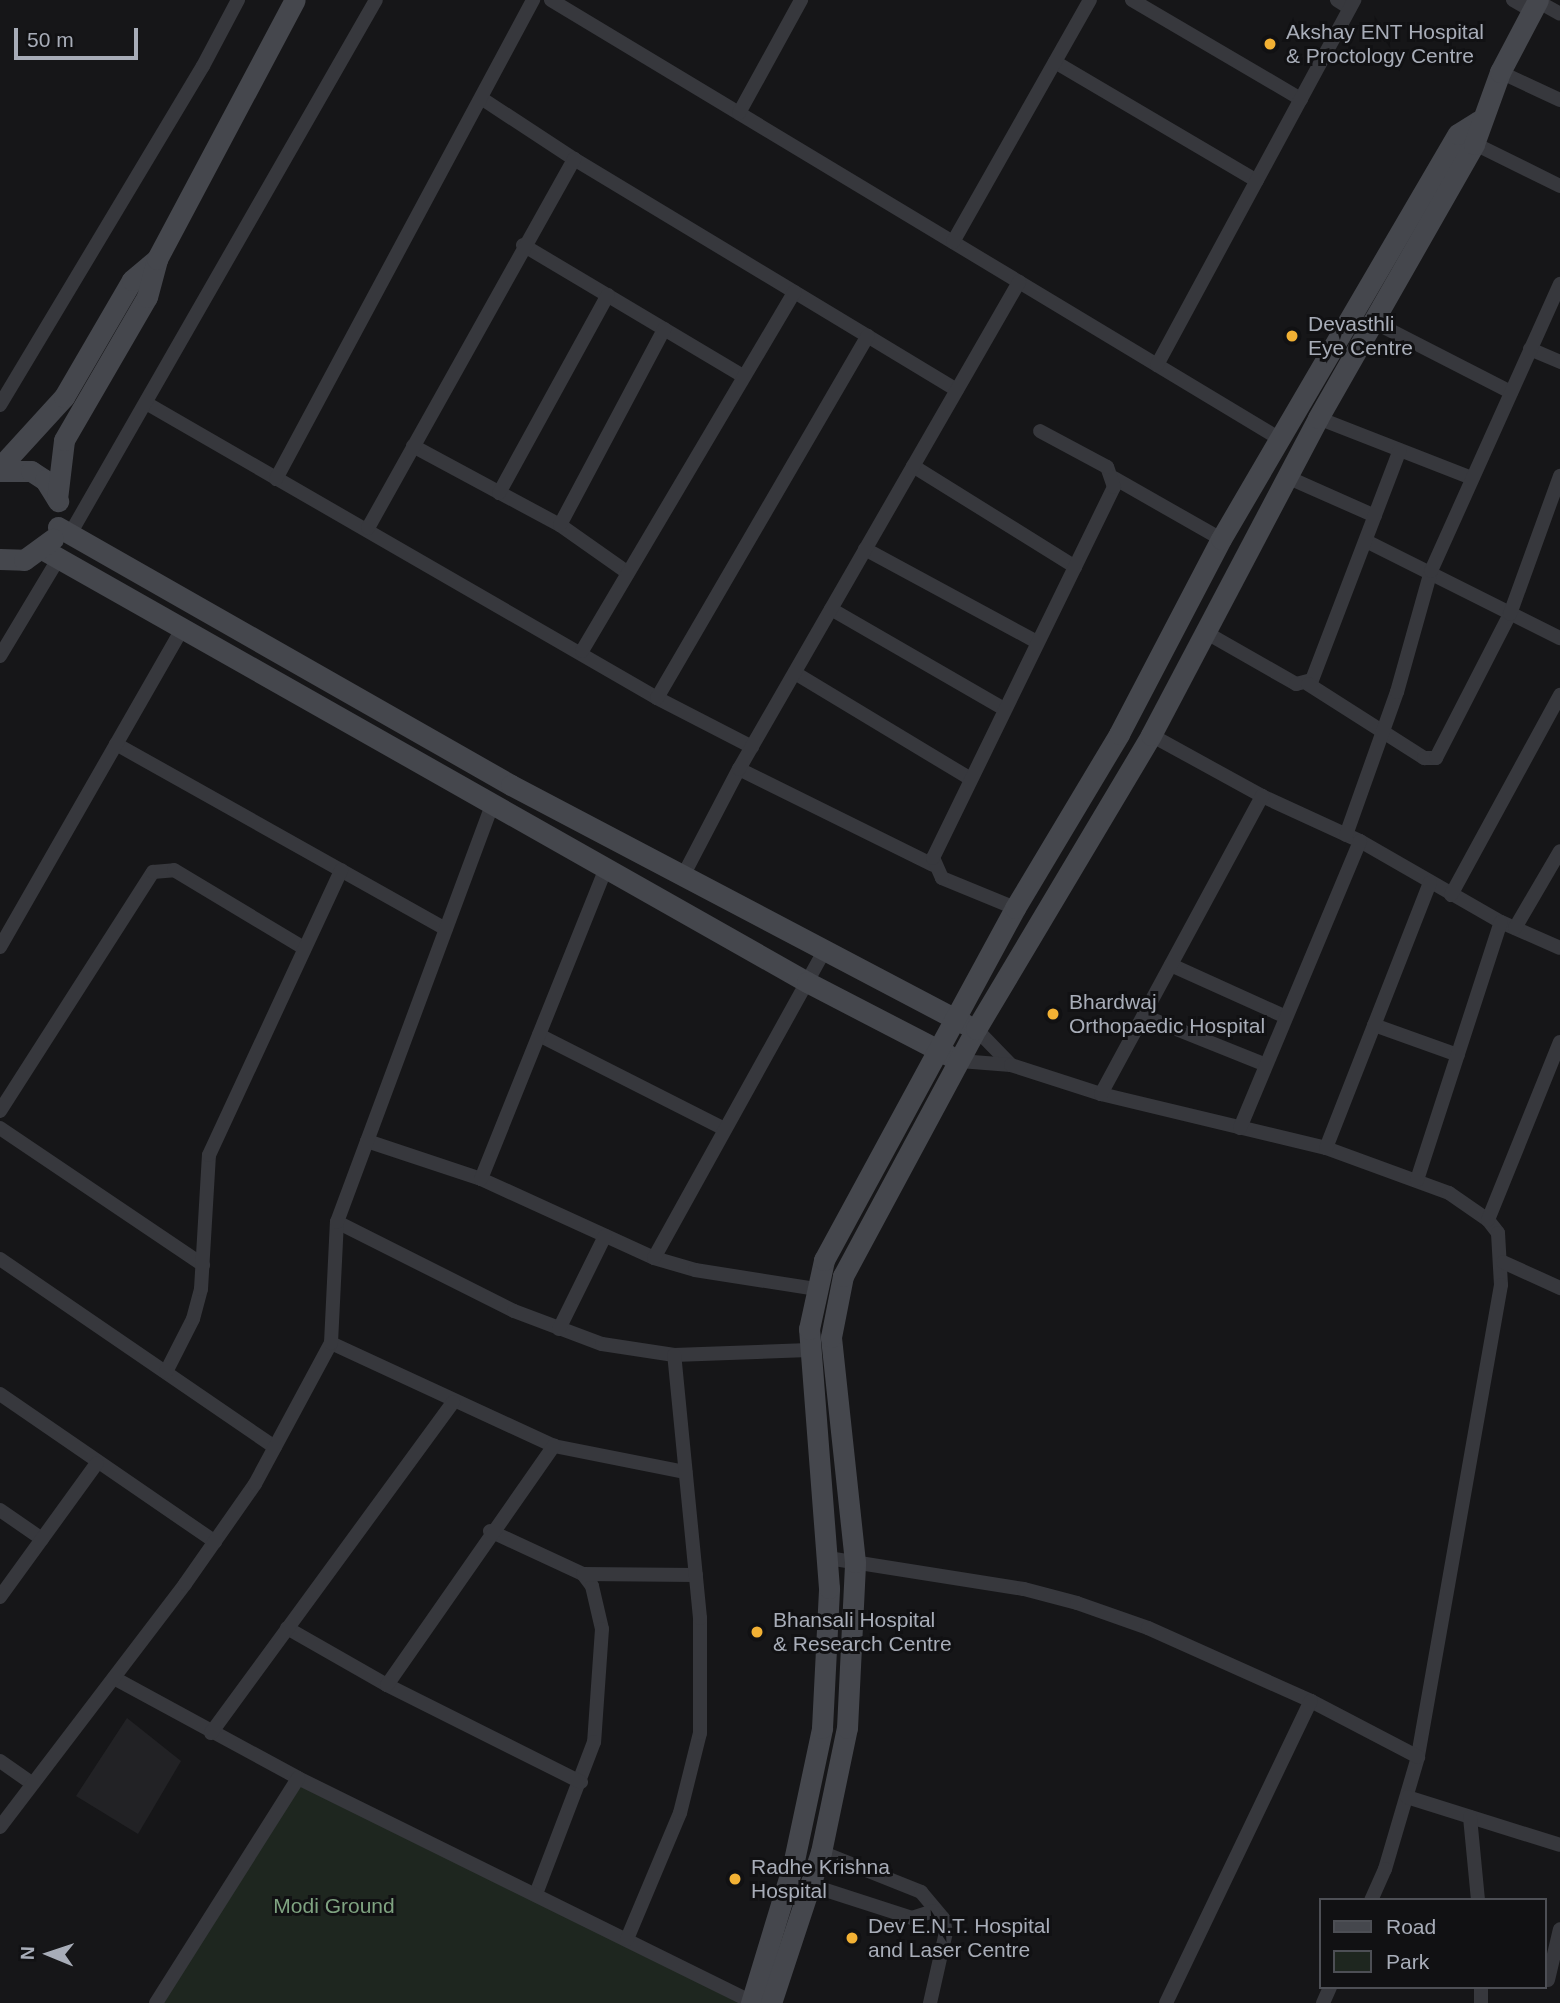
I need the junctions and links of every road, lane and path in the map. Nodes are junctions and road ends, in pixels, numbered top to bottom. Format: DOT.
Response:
graph roads {
  1 [pos="238,0"];
  2 [pos="295,0"];
  3 [pos="376,0"];
  4 [pos="533,0"];
  5 [pos="551,0"];
  6 [pos="1090,0"];
  7 [pos="1132,0"];
  8 [pos="1337,0"];
  9 [pos="1513,0"];
  10 [pos="798,1"];
  11 [pos="1352,4"];
  12 [pos="1536,4"];
  13 [pos="1560,14"];
  14 [pos="1055,62"];
  15 [pos="1500,72"];
  16 [pos="481,98"];
  17 [pos="1301,99"];
  18 [pos="1560,100"];
  19 [pos="739,113"];
  20 [pos="1466,139"];
  21 [pos="574,159"];
  22 [pos="1256,181"];
  23 [pos="1560,186"];
  24 [pos="953,242"];
  25 [pos="523,245"];
  26 [pos="157,259"];
  27 [pos="1018,282"];
  28 [pos="1560,284"];
  29 [pos="794,292"];
  30 [pos="608,295"];
  31 [pos="1374,322"];
  32 [pos="664,329"];
  33 [pos="867,336"];
  34 [pos="1530,349"];
  35 [pos="1560,362"];
  36 [pos="1157,365"];
  37 [pos="744,377"];
  38 [pos="957,390"];
  39 [pos="1511,392"];
  40 [pos="146,403"];
  41 [pos="0,405"];
  42 [pos="1318,418"];
  43 [pos="1040,431"];
  44 [pos="1280,439"];
  45 [pos="413,446"];
  46 [pos="1400,450"];
  47 [pos="913,466"];
  48 [pos="0,469"];
  49 [pos="1287,477"];
  50 [pos="1560,477"];
  51 [pos="1114,478"];
  52 [pos="1472,478"];
  53 [pos="276,479"];
  54 [pos="499,493"];
  55 [pos="57,499"];
  56 [pos="1375,516"];
  57 [pos="560,525"];
  58 [pos="368,528"];
  59 [pos="64,531"];
  60 [pos="1221,540"];
  61 [pos="1366,541"];
  62 [pos="865,549"];
  63 [pos="52,553"];
  64 [pos="1,561"];
  65 [pos="1075,567"];
  66 [pos="1431,571"];
  67 [pos="628,573"];
  68 [pos="831,609"];
  69 [pos="1510,614"];
  70 [pos="183,627"];
  71 [pos="1205,632"];
  72 [pos="1560,638"];
  73 [pos="1037,642"];
  74 [pos="582,651"];
  75 [pos="0,656"];
  76 [pos="795,673"];
  77 [pos="1308,684"];
  78 [pos="1560,695"];
  79 [pos="657,698"];
  80 [pos="1004,709"];
  81 [pos="1384,729"];
  82 [pos="1150,735"];
  83 [pos="116,744"];
  84 [pos="752,747"];
  85 [pos="739,769"];
  86 [pos="970,778"];
  87 [pos="1262,796"];
  88 [pos="493,803"];
  89 [pos="1346,835"];
  90 [pos="1360,841"];
  91 [pos="1558,859"];
  92 [pos="933,865"];
  93 [pos="606,868"];
  94 [pos="341,870"];
  95 [pos="684,874"];
  96 [pos="1430,883"];
  97 [pos="1451,895"];
  98 [pos="1015,908"];
  99 [pos="1501,922"];
  100 [pos="1515,928"];
  101 [pos="446,929"];
  102 [pos="0,947"];
  103 [pos="304,948"];
  104 [pos="1560,948"];
  105 [pos="825,950"];
  106 [pos="1171,965"];
  107 [pos="807,982"];
  108 [pos="1144,1016"];
  109 [pos="1286,1017"];
  110 [pos="955,1019"];
  111 [pos="1374,1025"];
  112 [pos="976,1029"];
  113 [pos="539,1035"];
  114 [pos="1560,1042"];
  115 [pos="937,1050"];
  116 [pos="1458,1055"];
  117 [pos="960,1061"];
  118 [pos="1011,1065"];
  119 [pos="1266,1065"];
  120 [pos="1101,1094"];
  121 [pos="0,1111"];
  122 [pos="0,1128"];
  123 [pos="1240,1128"];
  124 [pos="724,1129"];
  125 [pos="367,1141"];
  126 [pos="1326,1148"];
  127 [pos="481,1180"];
  128 [pos="1417,1180"];
  129 [pos="1488,1220"];
  130 [pos="337,1222"];
  131 [pos="606,1236"];
  132 [pos="654,1258"];
  133 [pos="0,1259"];
  134 [pos="1503,1262"];
  135 [pos="203,1265"];
  136 [pos="1560,1288"];
  137 [pos="816,1289"];
  138 [pos="559,1329"];
  139 [pos="331,1343"];
  140 [pos="809,1350"];
  141 [pos="674,1355"];
  142 [pos="166,1373"];
  143 [pos="0,1394"];
  144 [pos="453,1402"];
  145 [pos="554,1446"];
  146 [pos="275,1447"];
  147 [pos="97,1463"];
  148 [pos="685,1472"];
  149 [pos="0,1510"];
  150 [pos="491,1531"];
  151 [pos="42,1539"];
  152 [pos="215,1542"];
  153 [pos="828,1558"];
  154 [pos="855,1562"];
  155 [pos="583,1574"];
  156 [pos="696,1575"];
  157 [pos="0,1597"];
  158 [pos="287,1628"];
  159 [pos="114,1678"];
  160 [pos="387,1685"];
  161 [pos="1311,1700"];
  162 [pos="211,1733"];
  163 [pos="1418,1757"];
  164 [pos="0,1761"];
  165 [pos="298,1778"];
  166 [pos="581,1782"];
  167 [pos="31,1783"];
  168 [pos="1407,1797"];
  169 [pos="1470,1817"];
  170 [pos="0,1827"];
  171 [pos="1560,1845"];
  172 [pos="821,1852"];
  173 [pos="810,1885"];
  174 [pos="536,1894"];
  175 [pos="1372,1898"];
  176 [pos="1478,1898"];
  177 [pos="933,1911"];
  178 [pos="1560,1929"];
  179 [pos="627,1939"];
  180 [pos="1551,1980"];
  181 [pos="156,2003"];
  182 [pos="757,2003"];
  183 [pos="930,2003"];
  184 [pos="1166,2003"];
  1 -- 41 [label="street"];
  2 -- 26 [label="main road"];
  3 -- 40 [label="street"];
  4 -- 16 [label="street"];
  5 -- 19 [label="street"];
  6 -- 14 [label="street"];
  7 -- 17 [label="street"];
  8 -- 11 [label="street"];
  9 -- 12 [label="street"];
  10 -- 19 [label="street"];
  11 -- 17 [label="street"];
  12 -- 13 [label="street"];
  12 -- 15 [label="main road"];
  14 -- 22 [label="street"];
  14 -- 24 [label="street"];
  15 -- 18 [label="street"];
  15 -- 20 [label="main road"];
  16 -- 21 [label="street"];
  16 -- 53 [label="street"];
  17 -- 22 [label="street"];
  19 -- 24 [label="street"];
  20 -- 23 [label="street"];
  20 -- 31 [label="main road"];
  20 -- 44 [label="main road"];
  21 -- 25 [label="street"];
  21 -- 29 [label="street"];
  22 -- 36 [label="street"];
  24 -- 27 [label="street"];
  25 -- 30 [label="street"];
  25 -- 45 [label="street"];
  26 -- 48 [label="main road"];
  26 -- 55 [label="main road"];
  27 -- 36 [label="street"];
  27 -- 38 [label="street"];
  28 -- 34 [label="street"];
  29 -- 33 [label="street"];
  29 -- 37 [label="street"];
  30 -- 32 [label="street"];
  30 -- 54 [label="street"];
  31 -- 39 [label="street"];
  31 -- 42 [label="main road"];
  32 -- 37 [label="street"];
  32 -- 57 [label="street"];
  33 -- 38 [label="street"];
  33 -- 79 [label="street"];
  34 -- 35 [label="street"];
  34 -- 39 [label="street"];
  36 -- 44 [label="street"];
  37 -- 67 [label="street"];
  38 -- 47 [label="street"];
  39 -- 52 [label="street"];
  40 -- 53 [label="street"];
  40 -- 59 [label="street"];
  42 -- 46 [label="street"];
  42 -- 49 [label="main road"];
  43 -- 51 [label="street"];
  44 -- 60 [label="main road"];
  45 -- 54 [label="street"];
  45 -- 58 [label="street"];
  46 -- 52 [label="street"];
  46 -- 56 [label="street"];
  47 -- 62 [label="street"];
  47 -- 65 [label="street"];
  48 -- 55 [label="main road"];
  49 -- 56 [label="street"];
  49 -- 71 [label="main road"];
  50 -- 69 [label="street"];
  51 -- 60 [label="street"];
  51 -- 65 [label="street"];
  52 -- 66 [label="street"];
  53 -- 58 [label="street"];
  54 -- 57 [label="street"];
  55 -- 59 [label="main road"];
  56 -- 61 [label="street"];
  57 -- 67 [label="street"];
  58 -- 74 [label="street"];
  59 -- 63 [label="main road"];
  59 -- 95 [label="main road"];
  60 -- 98 [label="main road"];
  61 -- 66 [label="street"];
  61 -- 77 [label="street"];
  62 -- 68 [label="street"];
  62 -- 73 [label="street"];
  63 -- 64 [label="main road"];
  63 -- 70 [label="main road"];
  63 -- 75 [label="street"];
  65 -- 73 [label="street"];
  66 -- 69 [label="street"];
  66 -- 81 [label="street"];
  67 -- 74 [label="street"];
  68 -- 76 [label="street"];
  68 -- 80 [label="street"];
  69 -- 72 [label="street"];
  69 -- 81 [label="street"];
  70 -- 83 [label="street"];
  70 -- 88 [label="main road"];
  71 -- 77 [label="street"];
  71 -- 82 [label="main road"];
  73 -- 80 [label="street"];
  74 -- 79 [label="street"];
  76 -- 84 [label="street"];
  76 -- 86 [label="street"];
  77 -- 81 [label="street"];
  78 -- 97 [label="street"];
  79 -- 84 [label="street"];
  80 -- 86 [label="street"];
  81 -- 89 [label="street"];
  82 -- 87 [label="street"];
  82 -- 112 [label="main road"];
  83 -- 94 [label="street"];
  83 -- 102 [label="street"];
  84 -- 85 [label="street"];
  85 -- 92 [label="street"];
  85 -- 95 [label="street"];
  86 -- 92 [label="street"];
  87 -- 89 [label="street"];
  87 -- 106 [label="street"];
  88 -- 93 [label="main road"];
  88 -- 101 [label="street"];
  89 -- 90 [label="street"];
  90 -- 96 [label="street"];
  90 -- 109 [label="street"];
  91 -- 100 [label="street"];
  92 -- 98 [label="street"];
  93 -- 107 [label="main road"];
  93 -- 113 [label="street"];
  94 -- 101 [label="street"];
  94 -- 103 [label="street"];
  95 -- 105 [label="main road"];
  96 -- 97 [label="street"];
  96 -- 111 [label="street"];
  97 -- 99 [label="street"];
  98 -- 110 [label="main road"];
  99 -- 100 [label="street"];
  99 -- 116 [label="street"];
  100 -- 104 [label="street"];
  101 -- 125 [label="street"];
  103 -- 121 [label="street"];
  103 -- 135 [label="street"];
  105 -- 107 [label="street"];
  105 -- 110 [label="main road"];
  106 -- 108 [label="street"];
  106 -- 109 [label="street"];
  107 -- 115 [label="main road"];
  107 -- 124 [label="street"];
  108 -- 119 [label="street"];
  108 -- 120 [label="street"];
  109 -- 119 [label="street"];
  110 -- 112 [label="main road"];
  110 -- 115 [label="main road"];
  111 -- 116 [label="street"];
  111 -- 126 [label="street"];
  112 -- 117 [label="main road"];
  112 -- 118 [label="street"];
  113 -- 124 [label="street"];
  113 -- 127 [label="street"];
  114 -- 129 [label="street"];
  115 -- 117 [label="main road"];
  115 -- 137 [label="main road"];
  116 -- 128 [label="street"];
  117 -- 118 [label="street"];
  117 -- 154 [label="main road"];
  118 -- 120 [label="street"];
  119 -- 123 [label="street"];
  120 -- 123 [label="street"];
  122 -- 135 [label="street"];
  123 -- 126 [label="street"];
  124 -- 132 [label="street"];
  125 -- 127 [label="street"];
  125 -- 130 [label="street"];
  126 -- 128 [label="street"];
  127 -- 131 [label="street"];
  128 -- 129 [label="street"];
  129 -- 134 [label="street"];
  130 -- 138 [label="street"];
  130 -- 139 [label="street"];
  131 -- 132 [label="street"];
  131 -- 138 [label="street"];
  132 -- 137 [label="street"];
  133 -- 142 [label="street"];
  134 -- 136 [label="street"];
  134 -- 163 [label="street"];
  135 -- 142 [label="street"];
  137 -- 140 [label="main road"];
  138 -- 141 [label="street"];
  139 -- 144 [label="street"];
  139 -- 146 [label="street"];
  140 -- 141 [label="street"];
  140 -- 153 [label="main road"];
  141 -- 148 [label="street"];
  142 -- 146 [label="street"];
  143 -- 147 [label="street"];
  144 -- 145 [label="street"];
  144 -- 158 [label="street"];
  145 -- 148 [label="street"];
  145 -- 150 [label="street"];
  146 -- 152 [label="street"];
  147 -- 151 [label="street"];
  147 -- 152 [label="street"];
  148 -- 156 [label="street"];
  149 -- 151 [label="street"];
  150 -- 155 [label="street"];
  150 -- 160 [label="street"];
  151 -- 157 [label="street"];
  152 -- 159 [label="street"];
  153 -- 154 [label="street"];
  153 -- 182 [label="main road"];
  154 -- 161 [label="street"];
  154 -- 172 [label="main road"];
  155 -- 156 [label="street"];
  155 -- 166 [label="street"];
  156 -- 179 [label="street"];
  158 -- 160 [label="street"];
  158 -- 162 [label="street"];
  159 -- 162 [label="street"];
  159 -- 167 [label="street"];
  160 -- 166 [label="street"];
  161 -- 163 [label="street"];
  161 -- 184 [label="street"];
  162 -- 165 [label="street"];
  163 -- 168 [label="street"];
  164 -- 167 [label="street"];
  165 -- 174 [label="street"];
  165 -- 181 [label="street"];
  166 -- 174 [label="street"];
  167 -- 170 [label="street"];
  168 -- 169 [label="street"];
  168 -- 175 [label="street"];
  169 -- 171 [label="street"];
  169 -- 176 [label="street"];
  172 -- 173 [label="main road"];
  172 -- 177 [label="street"];
  173 -- 177 [label="street"];
  173 -- 182 [label="main road"];
  174 -- 179 [label="street"];
  177 -- 183 [label="street"];
  178 -- 180 [label="street"];
  179 -- 182 [label="street"];
}
